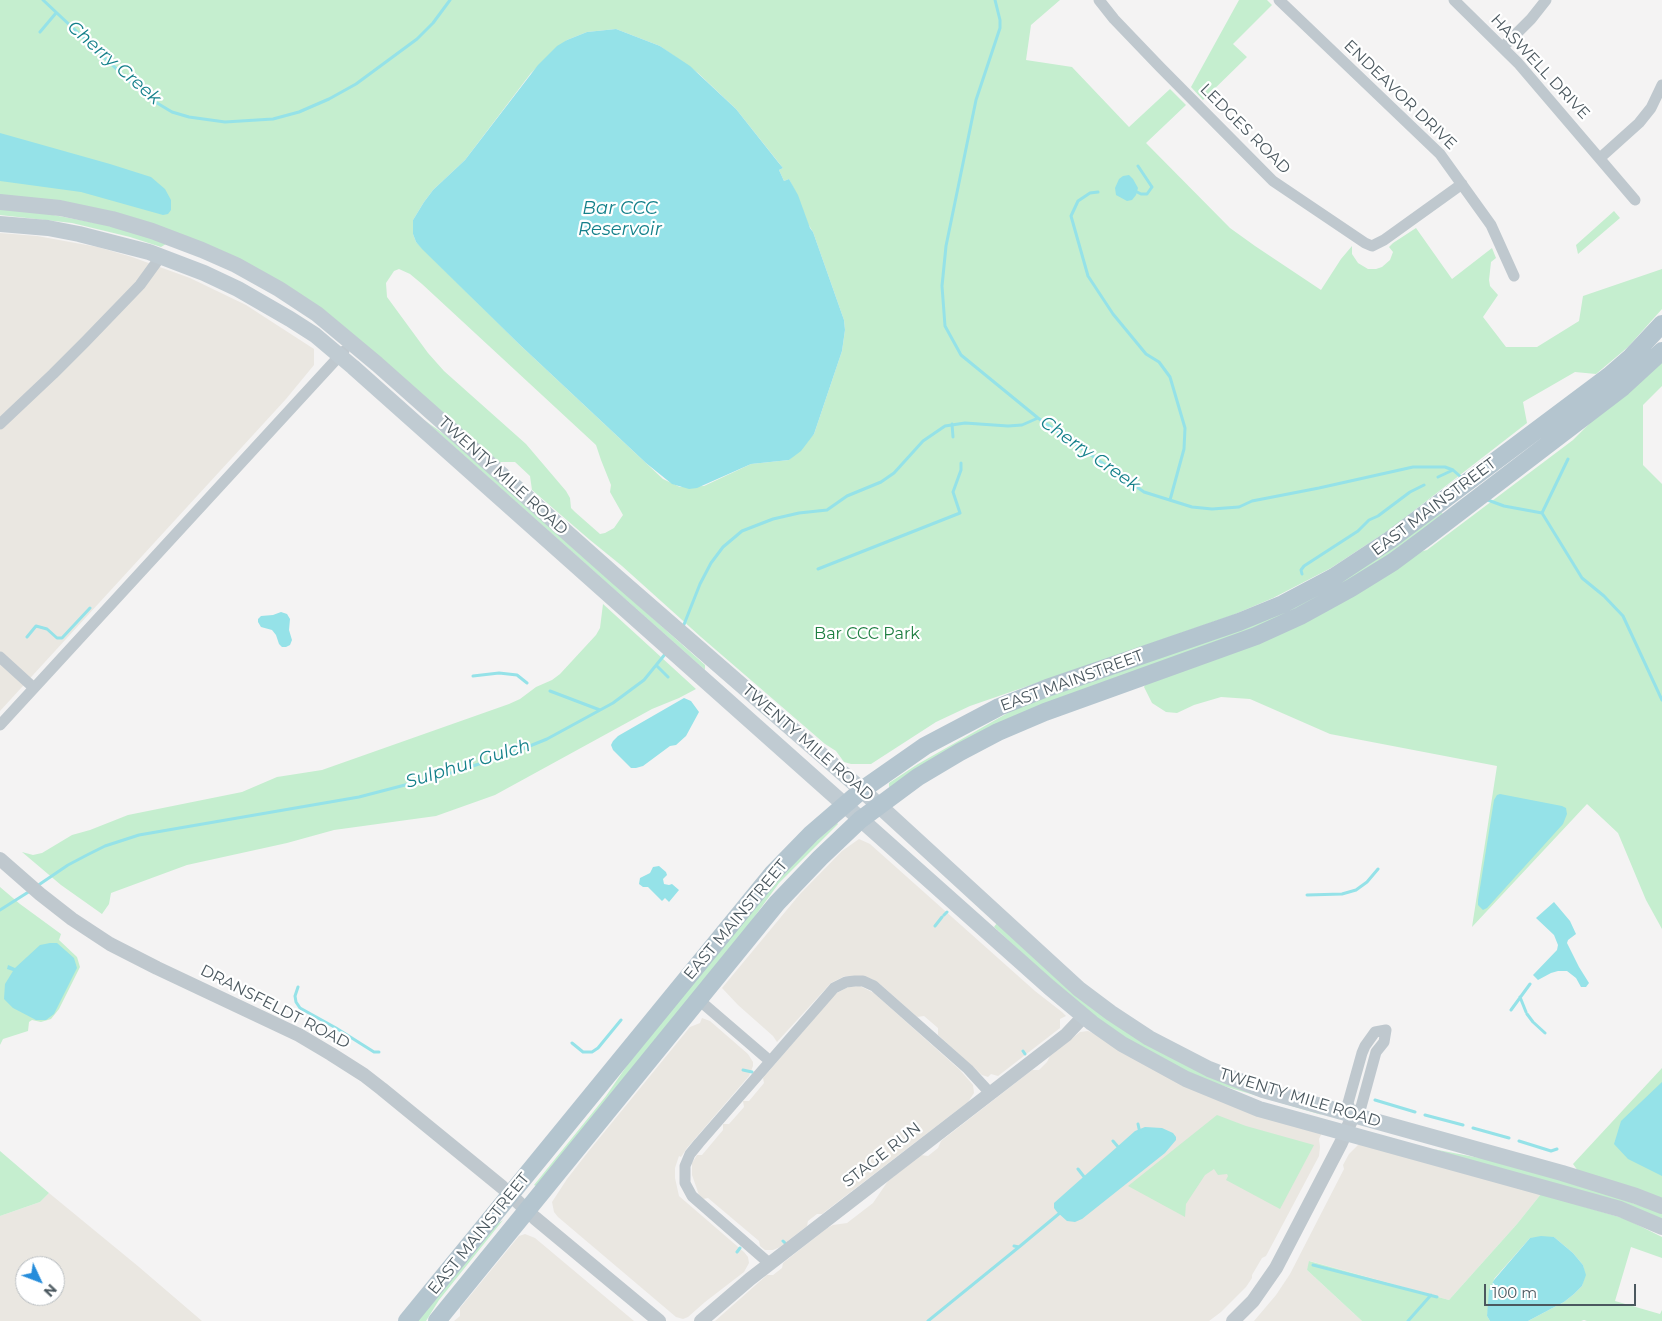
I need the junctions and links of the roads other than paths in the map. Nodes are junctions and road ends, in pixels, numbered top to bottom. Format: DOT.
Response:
graph roads {
  1 [pos="1099,0"];
  2 [pos="1279,0"];
  3 [pos="1454,0"];
  4 [pos="1546,0"];
  5 [pos="1503,47"];
  6 [pos="1662,85"];
  7 [pos="1600,158"];
  8 [pos="1462,184"];
  9 [pos="1635,200"];
  10 [pos="0,202"];
  11 [pos="0,224"];
  12 [pos="161,256"];
  13 [pos="1514,276"];
  14 [pos="271,284"];
  15 [pos="1662,324"];
  16 [pos="352,342"];
  17 [pos="1662,351"];
  18 [pos="340,356"];
  19 [pos="0,424"];
  20 [pos="0,657"];
  21 [pos="34,688"];
  22 [pos="0,725"];
  23 [pos="862,790"];
  24 [pos="844,805"];
  25 [pos="878,806"];
  26 [pos="860,820"];
  27 [pos="2,861"];
  28 [pos="699,1000"];
  29 [pos="1084,1016"];
  30 [pos="770,1061"];
  31 [pos="990,1093"];
  32 [pos="1352,1116"];
  33 [pos="1345,1133"];
  34 [pos="511,1195"];
  35 [pos="1662,1206"];
  36 [pos="527,1210"];
  37 [pos="1662,1227"];
  38 [pos="770,1264"];
  39 [pos="407,1321"];
  40 [pos="437,1321"];
  41 [pos="659,1321"];
  42 [pos="700,1321"];
  43 [pos="1233,1321"];
  1 -- 8 [label="street, LEDGES ROAD"];
  2 -- 8 [label="street, ENDEAVOR DRIVE"];
  3 -- 5 [label="street, HASWELL DRIVE"];
  4 -- 5 [label="street"];
  5 -- 7 [label="street, HASWELL DRIVE"];
  6 -- 7 [label="street"];
  7 -- 9 [label="street, HASWELL DRIVE"];
  8 -- 13 [label="street, ENDEAVOR DRIVE"];
  10 -- 14 [label="main road, TWENTY MILE ROAD"];
  11 -- 12 [label="main road, TWENTY MILE ROAD"];
  12 -- 14 [label="main road"];
  12 -- 18 [label="main road, TWENTY MILE ROAD"];
  12 -- 19 [label="street"];
  14 -- 16 [label="main road, TWENTY MILE ROAD"];
  15 -- 23 [label="main road, EAST MAINSTREET"];
  16 -- 18 [label="street"];
  16 -- 23 [label="main road, TWENTY MILE ROAD"];
  17 -- 25 [label="main road, EAST MAINSTREET"];
  18 -- 21 [label="street"];
  18 -- 24 [label="main road, TWENTY MILE ROAD"];
  20 -- 21 [label="street"];
  21 -- 22 [label="street"];
  23 -- 24 [label="main road, EAST MAINSTREET"];
  23 -- 25 [label="main road, TWENTY MILE ROAD"];
  24 -- 26 [label="main road, TWENTY MILE ROAD"];
  24 -- 34 [label="main road, EAST MAINSTREET"];
  25 -- 26 [label="main road, EAST MAINSTREET"];
  25 -- 32 [label="main road, TWENTY MILE ROAD"];
  26 -- 28 [label="main road, EAST MAINSTREET"];
  26 -- 29 [label="main road, TWENTY MILE ROAD"];
  27 -- 34 [label="street, DRANSFELDT ROAD"];
  28 -- 30 [label="street"];
  28 -- 36 [label="main road, EAST MAINSTREET"];
  29 -- 31 [label="street, STAGE RUN"];
  29 -- 33 [label="main road, TWENTY MILE ROAD"];
  30 -- 31 [label="street"];
  30 -- 38 [label="street"];
  31 -- 38 [label="street, STAGE RUN"];
  32 -- 32 [label="street"];
  32 -- 33 [label="street"];
  32 -- 35 [label="main road, TWENTY MILE ROAD"];
  33 -- 37 [label="main road, TWENTY MILE ROAD"];
  33 -- 43 [label="street"];
  34 -- 36 [label="street, DRANSFELDT ROAD"];
  34 -- 39 [label="main road, EAST MAINSTREET"];
  36 -- 40 [label="main road, EAST MAINSTREET"];
  36 -- 41 [label="street, DRANSFELDT ROAD"];
  38 -- 42 [label="street, STAGE RUN"];
}
